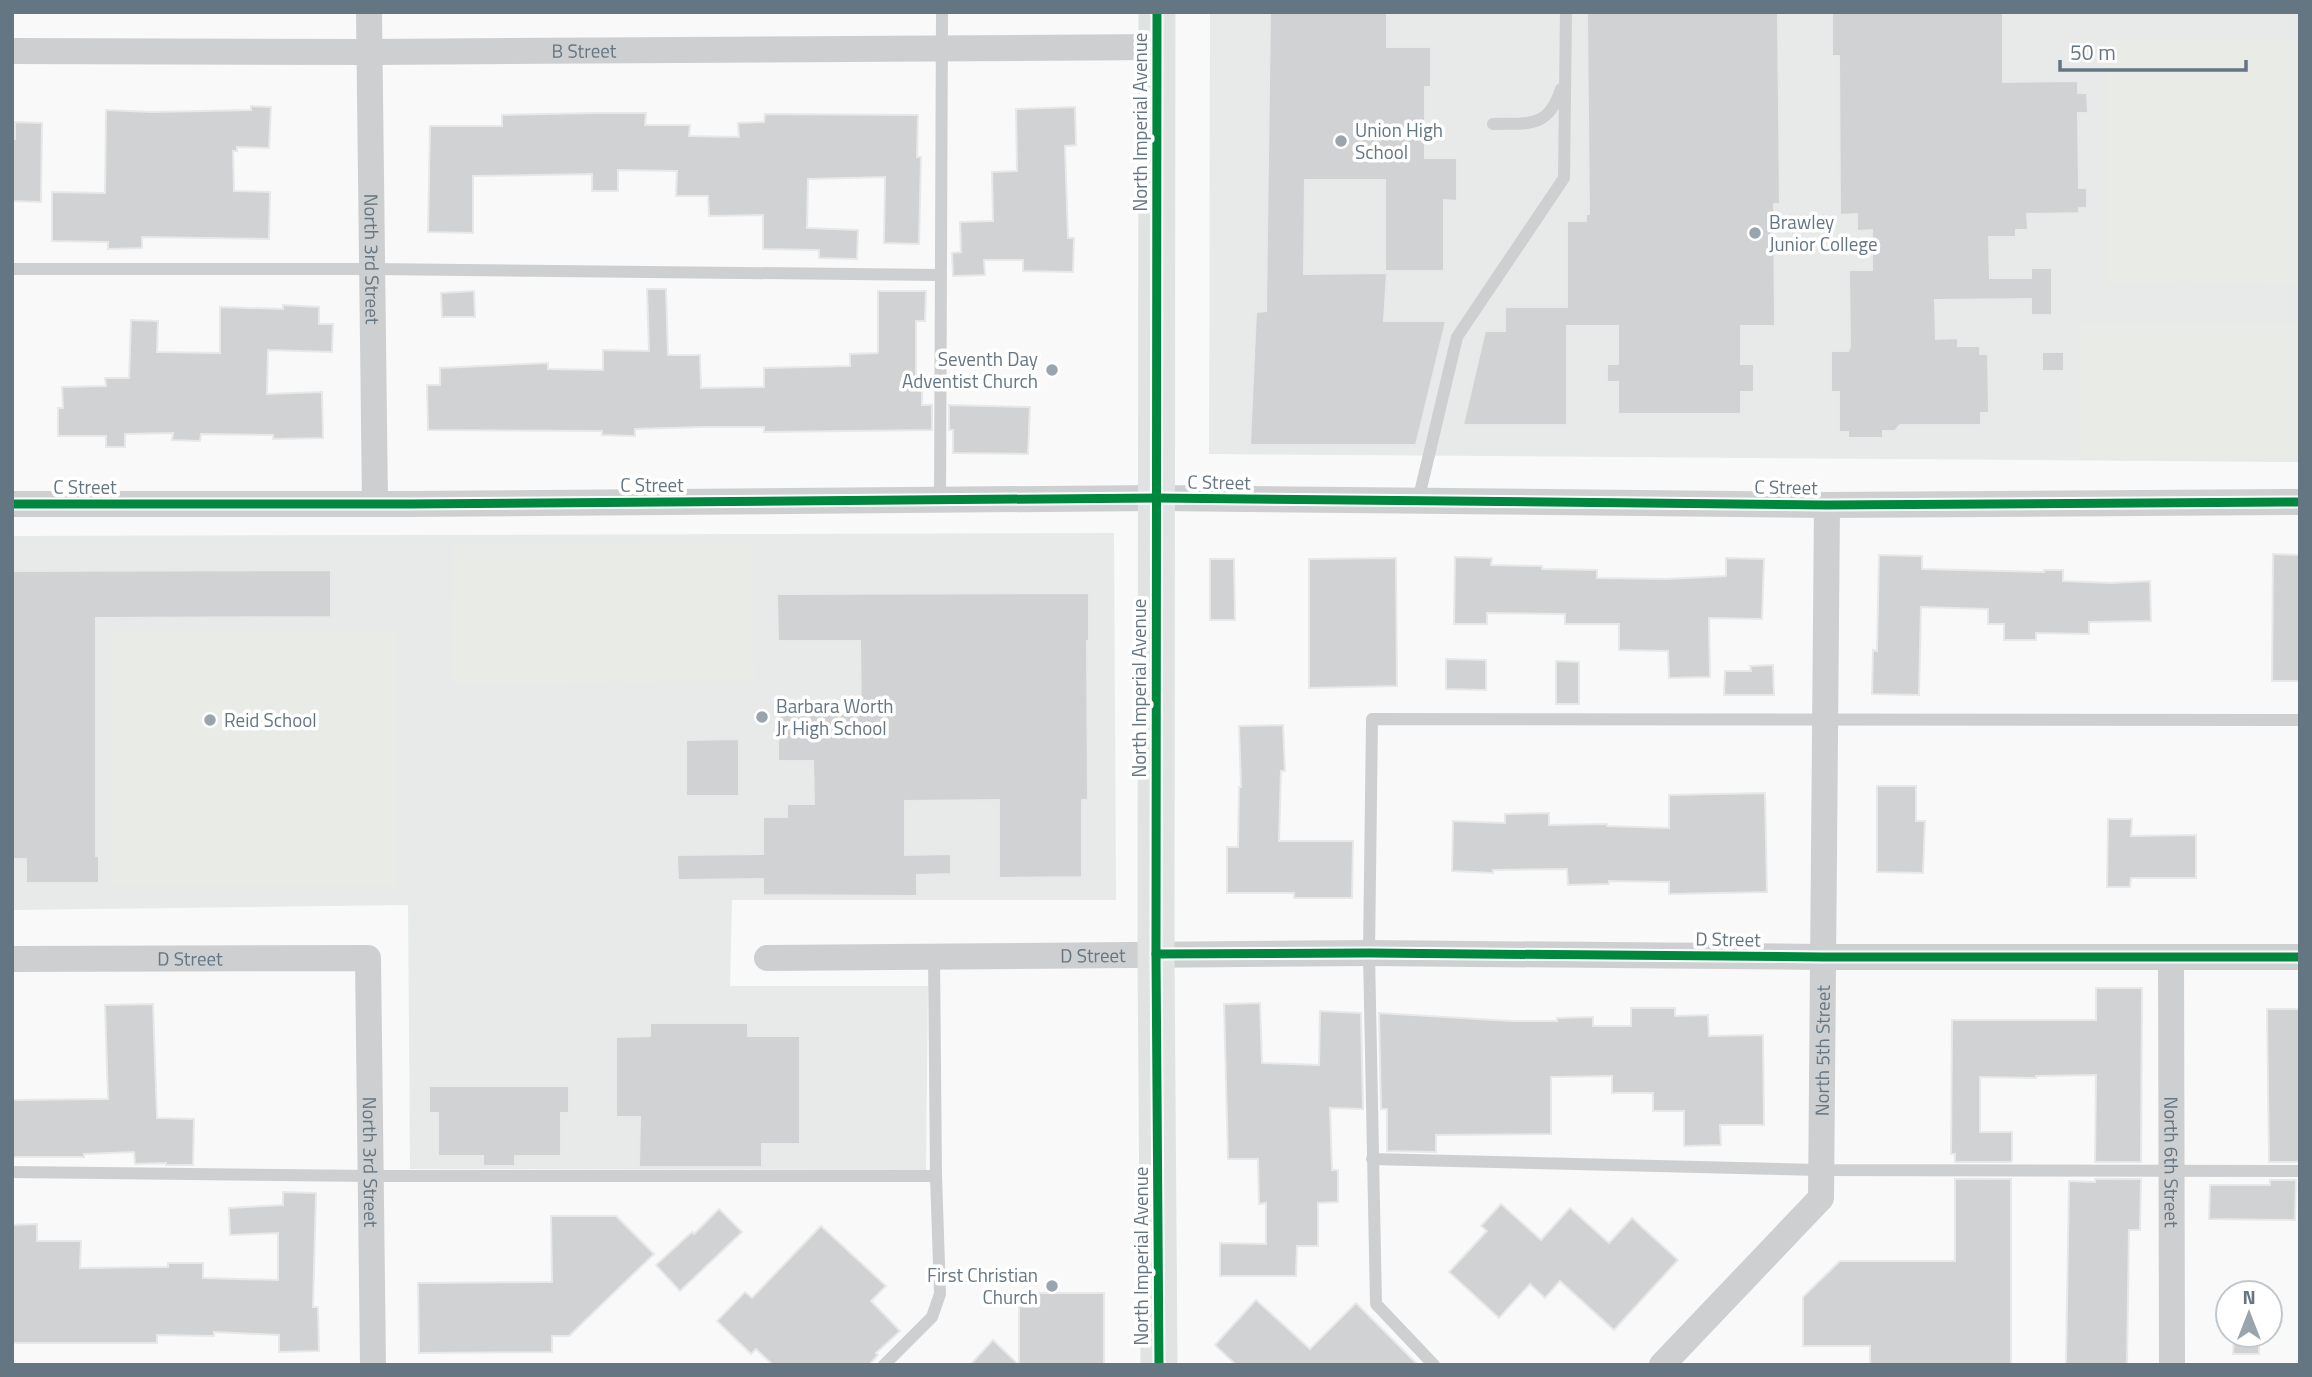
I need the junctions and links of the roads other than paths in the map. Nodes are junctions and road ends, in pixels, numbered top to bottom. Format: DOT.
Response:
graph roads {
  1 [pos="369,12"];
  2 [pos="942,12"];
  3 [pos="1566,12"];
  4 [pos="1157,30"];
  5 [pos="942,48"];
  6 [pos="12,51"];
  7 [pos="368,52"];
  8 [pos="1566,76"];
  9 [pos="1493,124"];
  10 [pos="12,269"];
  11 [pos="371,269"];
  12 [pos="941,275"];
  13 [pos="1157,498"];
  14 [pos="940,500"];
  15 [pos="1418,501"];
  16 [pos="2300,502"];
  17 [pos="12,504"];
  18 [pos="375,504"];
  19 [pos="1827,505"];
  20 [pos="2300,720"];
  21 [pos="1825,721"];
  22 [pos="1369,953"];
  23 [pos="1156,954"];
  24 [pos="934,956"];
  25 [pos="1823,957"];
  26 [pos="2171,957"];
  27 [pos="2300,957"];
  28 [pos="368,958"];
  29 [pos="767,958"];
  30 [pos="12,959"];
  31 [pos="1372,1159"];
  32 [pos="1821,1170"];
  33 [pos="2171,1170"];
  34 [pos="2300,1171"];
  35 [pos="12,1172"];
  36 [pos="370,1176"];
  37 [pos="936,1176"];
  38 [pos="373,1365"];
  39 [pos="884,1365"];
  40 [pos="1159,1365"];
  41 [pos="1434,1365"];
  42 [pos="1662,1365"];
  43 [pos="2172,1365"];
  1 -- 7 [label="street, North 3rd Street"];
  2 -- 5 [label="lane"];
  3 -- 8 [label="lane"];
  4 -- 5 [label="street, B Street"];
  4 -- 13 [label="street, North Imperial Avenue"];
  5 -- 7 [label="street, B Street"];
  5 -- 12 [label="lane"];
  6 -- 7 [label="street, B Street"];
  7 -- 11 [label="street, North 3rd Street"];
  8 -- 9 [label="lane"];
  8 -- 15 [label="lane"];
  10 -- 11 [label="lane"];
  11 -- 12 [label="lane"];
  11 -- 18 [label="street, North 3rd Street"];
  12 -- 14 [label="lane"];
  13 -- 14 [label="street, C Street"];
  13 -- 15 [label="street, C Street"];
  13 -- 23 [label="street, North Imperial Avenue"];
  14 -- 18 [label="street, C Street"];
  15 -- 19 [label="street, C Street"];
  16 -- 19 [label="street, C Street"];
  17 -- 18 [label="street, C Street"];
  19 -- 21 [label="street, North 5th Street"];
  20 -- 21 [label="lane"];
  21 -- 22 [label="lane"];
  21 -- 25 [label="street, North 5th Street"];
  22 -- 23 [label="street, D Street"];
  22 -- 25 [label="street, D Street"];
  22 -- 31 [label="lane"];
  23 -- 24 [label="street, D Street"];
  23 -- 40 [label="street, North Imperial Avenue"];
  24 -- 29 [label="street, D Street"];
  24 -- 37 [label="lane"];
  25 -- 26 [label="street, D Street"];
  25 -- 32 [label="street, North 5th Street"];
  26 -- 27 [label="street, D Street"];
  26 -- 33 [label="street, North 6th Street"];
  28 -- 30 [label="street, D Street"];
  28 -- 36 [label="street, North 3rd Street"];
  31 -- 32 [label="lane"];
  31 -- 41 [label="lane"];
  32 -- 33 [label="lane"];
  32 -- 42 [label="street, North 5th Street"];
  33 -- 34 [label="lane"];
  33 -- 43 [label="street, North 6th Street"];
  35 -- 36 [label="lane"];
  36 -- 37 [label="lane"];
  36 -- 38 [label="street, North 3rd Street"];
  37 -- 39 [label="lane"];
}
